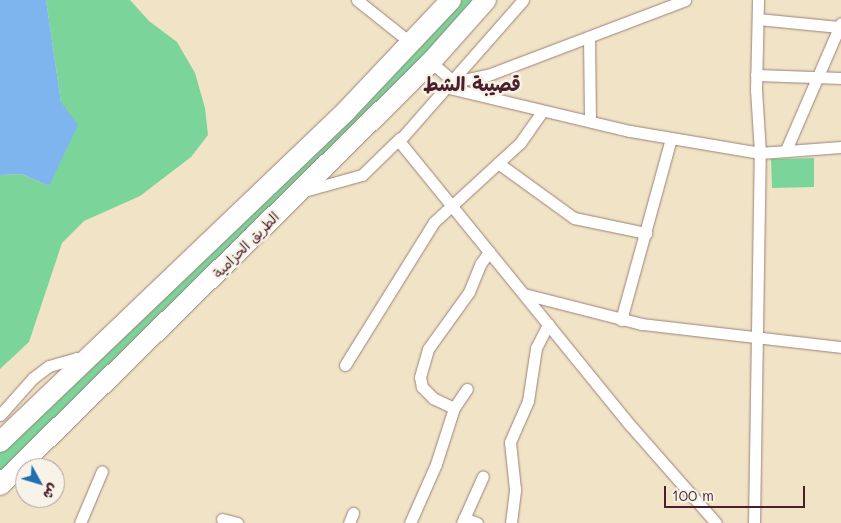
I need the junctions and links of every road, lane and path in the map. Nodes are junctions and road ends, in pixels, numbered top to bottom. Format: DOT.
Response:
graph roads {
  1 [pos="357,0"];
  2 [pos="451,0"];
  3 [pos="486,0"];
  4 [pos="523,0"];
  5 [pos="685,0"];
  6 [pos="758,0"];
  7 [pos="758,19"];
  8 [pos="840,25"];
  9 [pos="589,37"];
  10 [pos="411,43"];
  11 [pos="431,62"];
  12 [pos="756,75"];
  13 [pos="841,78"];
  14 [pos="818,79"];
  15 [pos="452,85"];
  16 [pos="542,111"];
  17 [pos="590,121"];
  18 [pos="400,138"];
  19 [pos="670,139"];
  20 [pos="841,147"];
  21 [pos="786,150"];
  22 [pos="760,153"];
  23 [pos="498,163"];
  24 [pos="301,191"];
  25 [pos="450,206"];
  26 [pos="646,233"];
  27 [pos="489,252"];
  28 [pos="524,294"];
  29 [pos="621,320"];
  30 [pos="548,324"];
  31 [pos="756,337"];
  32 [pos="841,347"];
  33 [pos="84,362"];
  34 [pos="345,365"];
  35 [pos="467,389"];
  36 [pos="454,408"];
  37 [pos="0,415"];
  38 [pos="0,442"];
  39 [pos="102,471"];
  40 [pos="483,476"];
  41 [pos="0,485"];
  42 [pos="222,519"];
  43 [pos="463,520"];
  44 [pos="80,523"];
  45 [pos="237,523"];
  46 [pos="410,523"];
  47 [pos="477,523"];
  48 [pos="511,523"];
  49 [pos="716,523"];
  50 [pos="754,523"];
  1 -- 10 [label="street"];
  2 -- 10 [label="highway, الطريق الحزامية"];
  3 -- 11 [label="highway, الطريق الحزامية"];
  4 -- 15 [label="street"];
  5 -- 9 [label="street"];
  6 -- 7 [label="street"];
  7 -- 8 [label="street"];
  7 -- 12 [label="street"];
  8 -- 14 [label="street"];
  9 -- 15 [label="street"];
  9 -- 17 [label="street"];
  10 -- 33 [label="highway, الطريق الحزامية"];
  11 -- 15 [label="street"];
  11 -- 24 [label="highway, الطريق الحزامية"];
  12 -- 14 [label="street"];
  12 -- 22 [label="street"];
  13 -- 14 [label="street"];
  14 -- 21 [label="street"];
  15 -- 16 [label="street"];
  15 -- 18 [label="street"];
  16 -- 17 [label="street"];
  16 -- 23 [label="street"];
  17 -- 19 [label="street"];
  18 -- 24 [label="street"];
  18 -- 25 [label="street"];
  19 -- 22 [label="street"];
  19 -- 26 [label="street"];
  20 -- 21 [label="street"];
  21 -- 22 [label="street"];
  22 -- 31 [label="street"];
  23 -- 25 [label="street"];
  23 -- 26 [label="street"];
  24 -- 41 [label="highway, الطريق الحزامية"];
  25 -- 27 [label="street"];
  25 -- 34 [label="street"];
  26 -- 29 [label="street"];
  27 -- 28 [label="street"];
  27 -- 36 [label="street"];
  28 -- 29 [label="street"];
  28 -- 30 [label="street"];
  29 -- 31 [label="street"];
  30 -- 48 [label="street"];
  30 -- 49 [label="street"];
  31 -- 32 [label="street"];
  31 -- 50 [label="street"];
  33 -- 37 [label="street"];
  33 -- 38 [label="highway, الطريق الحزامية"];
  35 -- 36 [label="street"];
  36 -- 46 [label="street"];
  39 -- 44 [label="street"];
  40 -- 43 [label="street"];
  42 -- 45 [label="street"];
  43 -- 47 [label="street"];
}
